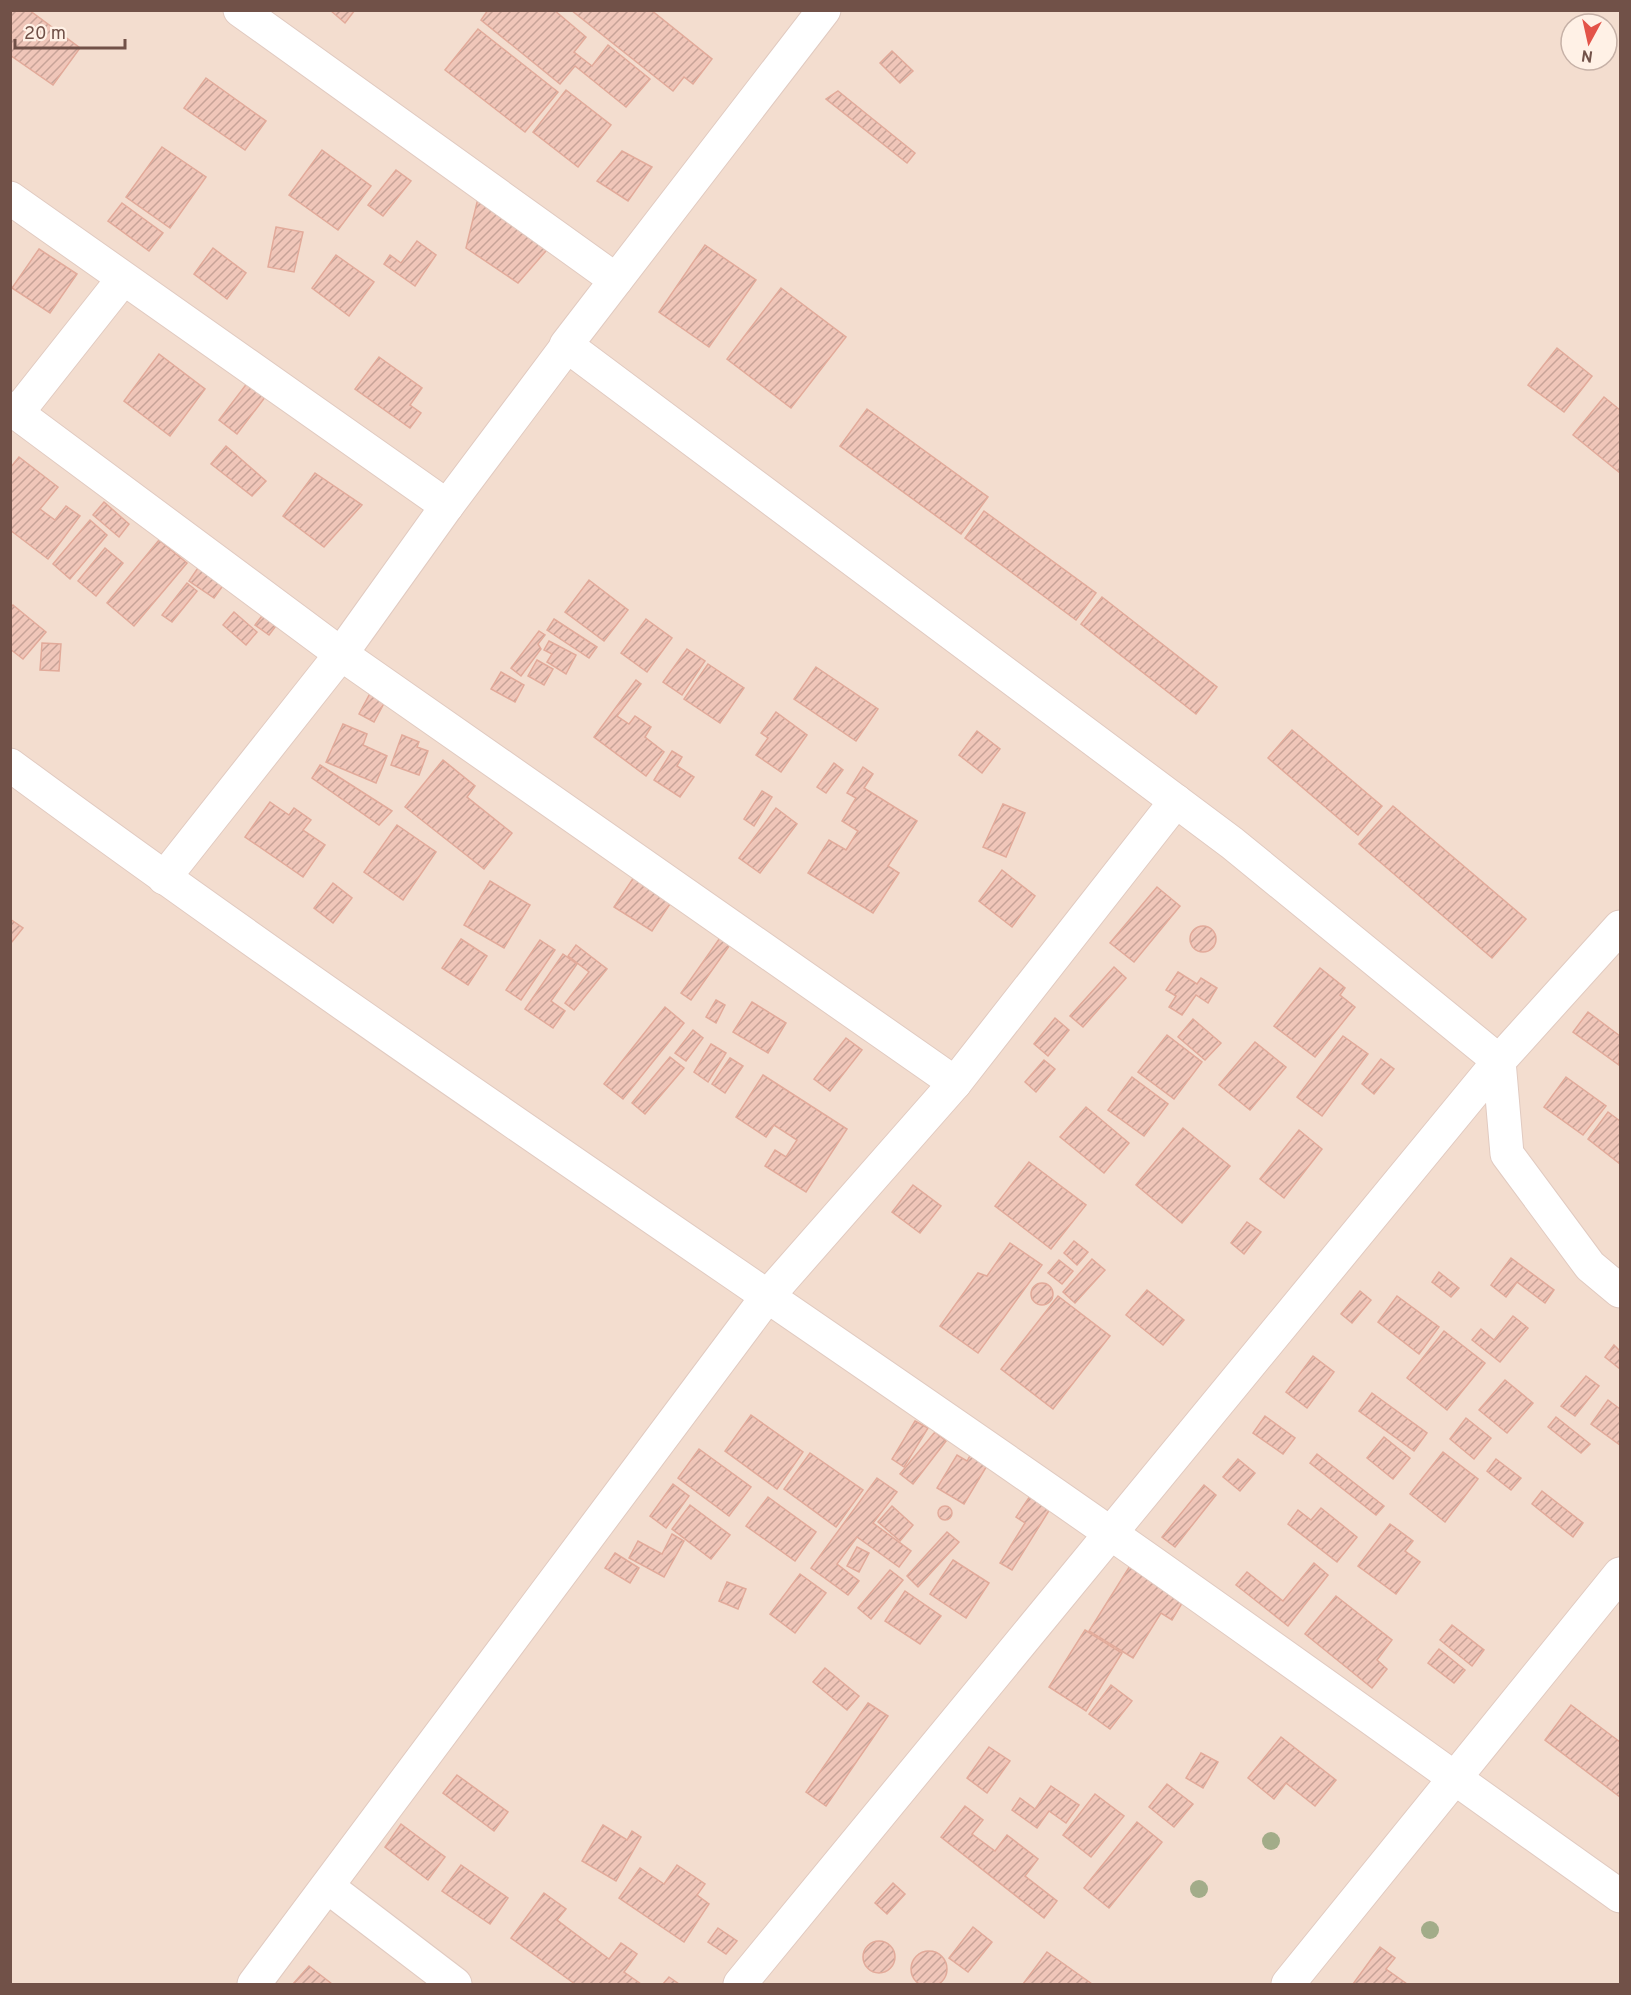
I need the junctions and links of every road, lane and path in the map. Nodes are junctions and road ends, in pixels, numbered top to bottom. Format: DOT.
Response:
graph roads {
  1 [pos="240,10"];
  2 [pos="824,10"];
  3 [pos="10,198"];
  4 [pos="123,279"];
  5 [pos="616,280"];
  6 [pos="567,346"];
  7 [pos="14,410"];
  8 [pos="447,506"];
  9 [pos="341,654"];
  10 [pos="10,765"];
  11 [pos="1176,801"];
  12 [pos="164,879"];
  13 [pos="1620,927"];
  14 [pos="1499,1061"];
  15 [pos="955,1083"];
  16 [pos="1620,1291"];
  17 [pos="766,1298"];
  18 [pos="1111,1534"];
  19 [pos="1620,1574"];
  20 [pos="1453,1778"];
  21 [pos="328,1887"];
  22 [pos="1620,1896"];
  23 [pos="255,1984"];
  24 [pos="455,1984"];
  25 [pos="741,1984"];
  26 [pos="1288,1984"];
  1 -- 5 [label="street"];
  2 -- 5 [label="street"];
  3 -- 4 [label="street"];
  4 -- 7 [label="street"];
  4 -- 8 [label="street"];
  5 -- 6 [label="street"];
  6 -- 8 [label="street"];
  6 -- 11 [label="street"];
  7 -- 9 [label="street"];
  8 -- 9 [label="street"];
  9 -- 12 [label="street"];
  9 -- 15 [label="street"];
  10 -- 12 [label="street"];
  11 -- 14 [label="street"];
  11 -- 15 [label="street"];
  12 -- 17 [label="street"];
  13 -- 14 [label="street"];
  14 -- 16 [label="street"];
  14 -- 18 [label="street"];
  15 -- 17 [label="street"];
  17 -- 18 [label="street"];
  17 -- 21 [label="street"];
  18 -- 20 [label="street"];
  18 -- 25 [label="street"];
  19 -- 20 [label="street"];
  20 -- 22 [label="street"];
  20 -- 26 [label="street"];
  21 -- 23 [label="street"];
  21 -- 24 [label="street"];
}
